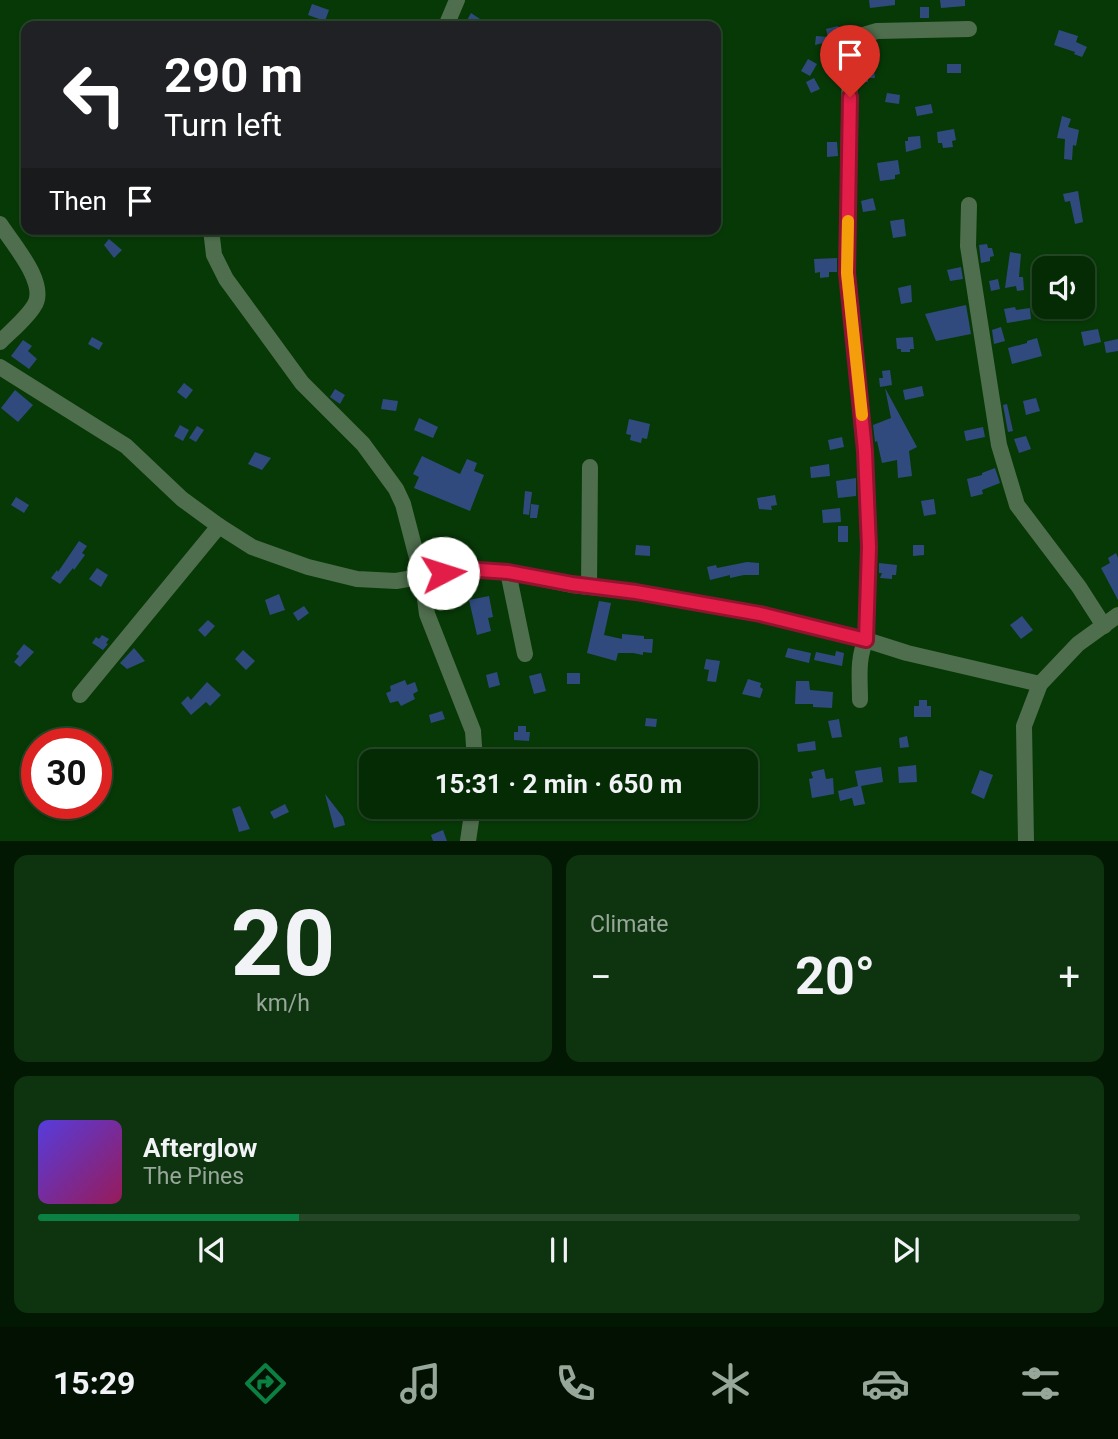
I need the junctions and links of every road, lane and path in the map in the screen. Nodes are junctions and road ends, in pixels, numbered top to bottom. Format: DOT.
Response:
graph roads {
  1 [pos="457,0"];
  2 [pos="448,21"];
  3 [pos="969,29"];
  4 [pos="969,205"];
  5 [pos="0,224"];
  6 [pos="212,235"];
  7 [pos="0,342"];
  8 [pos="0,367"];
  9 [pos="590,467"];
  10 [pos="219,526"];
  11 [pos="508,572"];
  12 [pos="422,577"];
  13 [pos="589,587"];
  14 [pos="1118,615"];
  15 [pos="1104,626"];
  16 [pos="866,640"];
  17 [pos="525,654"];
  18 [pos="1040,684"];
  19 [pos="80,695"];
  20 [pos="860,700"];
  21 [pos="474,749"];
  22 [pos="472,819"];
  23 [pos="468,841"];
  24 [pos="1026,841"];
  1 -- 2 [label="street"];
  3 -- 16 [label="street"];
  4 -- 15 [label="street"];
  5 -- 7 [label="street"];
  6 -- 12 [label="street"];
  8 -- 10 [label="street"];
  9 -- 13 [label="street"];
  10 -- 12 [label="street"];
  10 -- 19 [label="street"];
  11 -- 12 [label="street"];
  11 -- 13 [label="street"];
  11 -- 17 [label="street"];
  12 -- 21 [label="street"];
  13 -- 16 [label="street"];
  14 -- 15 [label="street"];
  15 -- 18 [label="street"];
  16 -- 18 [label="street"];
  16 -- 20 [label="street"];
  18 -- 24 [label="street"];
  22 -- 23 [label="street"];
}
